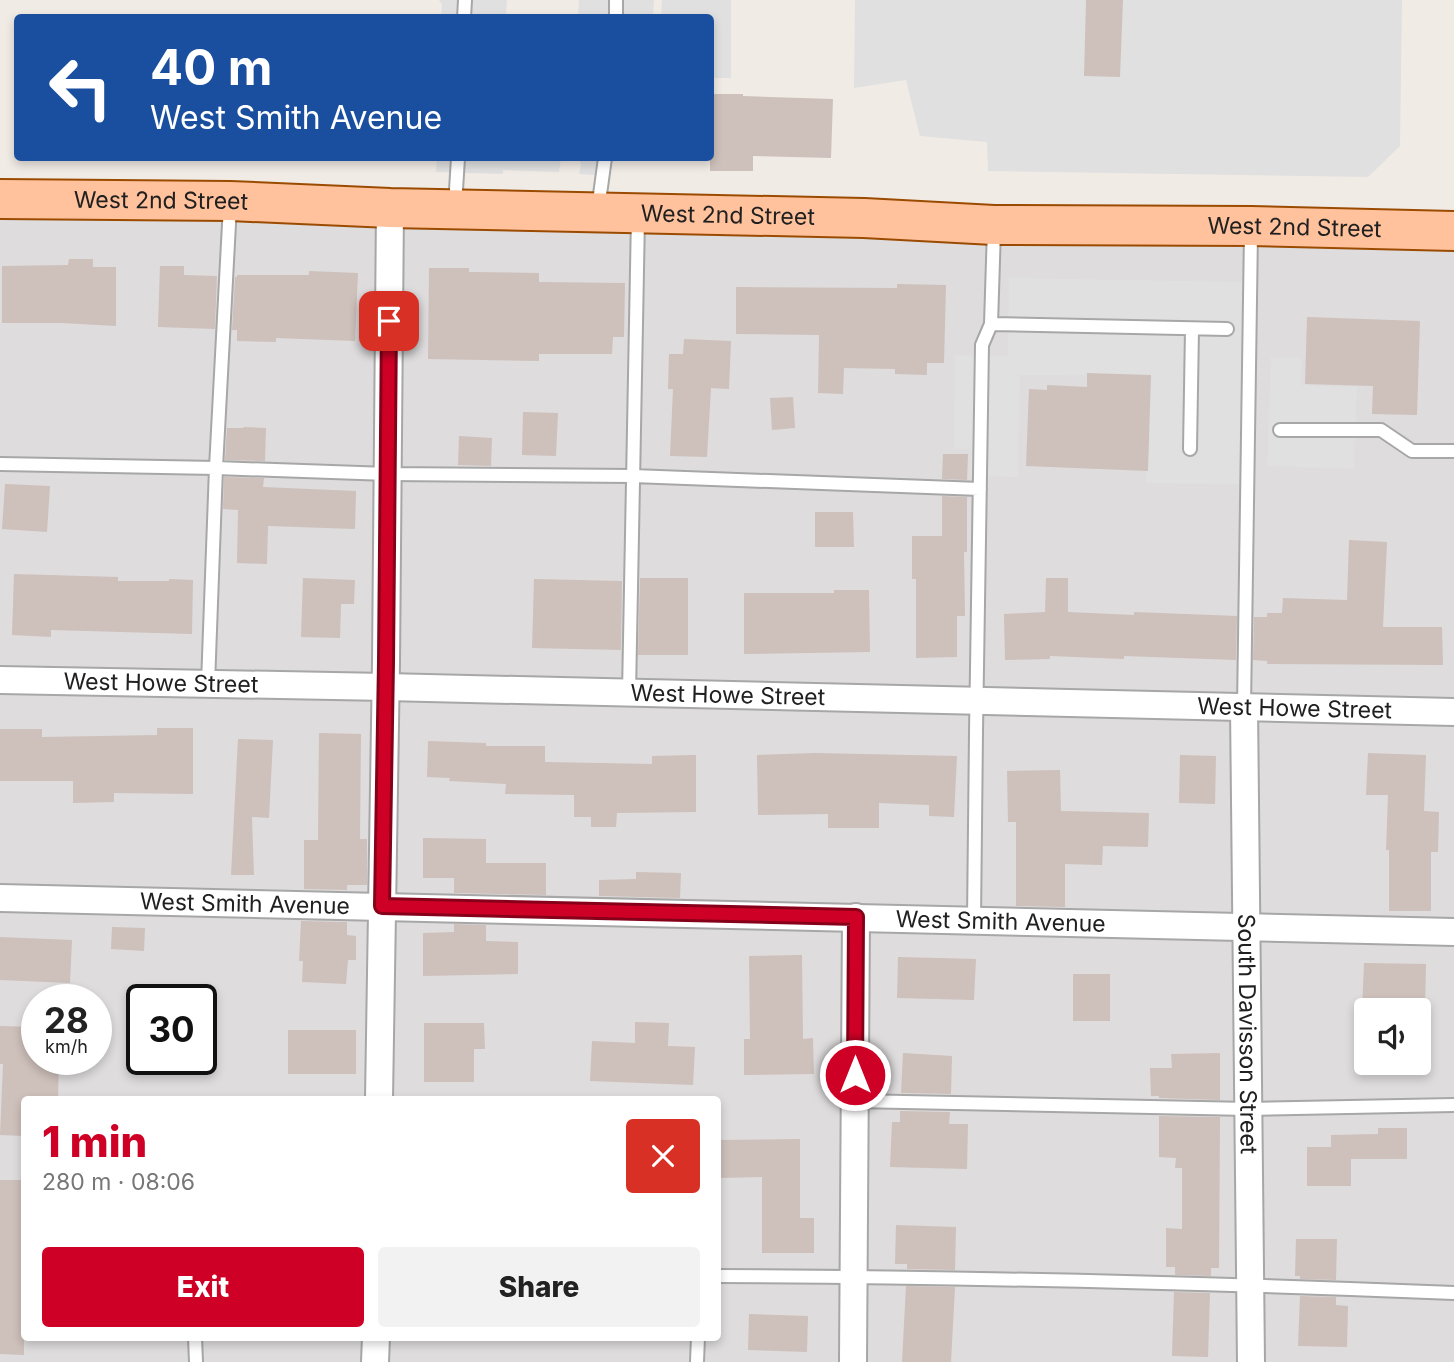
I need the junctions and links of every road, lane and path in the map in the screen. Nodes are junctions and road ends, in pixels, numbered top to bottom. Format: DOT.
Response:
graph roads {
  1 [pos="458,161"];
  2 [pos="605,161"];
  3 [pos="0,199"];
  4 [pos="230,201"];
  5 [pos="390,208"];
  6 [pos="455,210"];
  7 [pos="598,213"];
  8 [pos="638,214"];
  9 [pos="995,225"];
  10 [pos="1251,226"];
  11 [pos="1454,231"];
  12 [pos="991,324"];
  13 [pos="1192,329"];
  14 [pos="1227,329"];
  15 [pos="1280,430"];
  16 [pos="1190,449"];
  17 [pos="1454,451"];
  18 [pos="0,464"];
  19 [pos="216,468"];
  20 [pos="388,474"];
  21 [pos="633,476"];
  22 [pos="980,489"];
  23 [pos="0,680"];
  24 [pos="208,684"];
  25 [pos="386,687"];
  26 [pos="629,693"];
  27 [pos="976,701"];
  28 [pos="1244,707"];
  29 [pos="1454,712"];
  30 [pos="0,898"];
  31 [pos="382,906"];
  32 [pos="856,917"];
  33 [pos="974,920"];
  34 [pos="1247,927"];
  35 [pos="1454,932"];
  36 [pos="379,1096"];
  37 [pos="854,1101"];
  38 [pos="1454,1105"];
  39 [pos="1249,1109"];
  40 [pos="721,1276"];
  41 [pos="854,1276"];
  42 [pos="1250,1284"];
  43 [pos="1454,1293"];
  44 [pos="195,1341"];
  45 [pos="376,1341"];
  46 [pos="698,1341"];
  47 [pos="196,1362"];
  48 [pos="375,1362"];
  49 [pos="697,1362"];
  50 [pos="853,1362"];
  51 [pos="1251,1362"];
  1 -- 6 [label="lane"];
  2 -- 7 [label="lane"];
  3 -- 4 [label="main road, West 2nd Street"];
  4 -- 5 [label="main road, West 2nd Street"];
  4 -- 19 [label="lane"];
  5 -- 6 [label="main road, West 2nd Street"];
  5 -- 20 [label="street"];
  6 -- 7 [label="main road, West 2nd Street"];
  7 -- 8 [label="main road, West 2nd Street"];
  8 -- 9 [label="main road, West 2nd Street"];
  8 -- 21 [label="lane"];
  9 -- 10 [label="main road, West 2nd Street"];
  9 -- 12 [label="lane"];
  10 -- 11 [label="main road, West 2nd Street"];
  10 -- 28 [label="lane"];
  12 -- 13 [label="lane"];
  12 -- 22 [label="lane"];
  13 -- 14 [label="lane"];
  13 -- 16 [label="lane"];
  15 -- 17 [label="lane"];
  18 -- 19 [label="lane"];
  19 -- 20 [label="lane"];
  19 -- 24 [label="lane"];
  20 -- 21 [label="lane"];
  20 -- 25 [label="street"];
  21 -- 22 [label="lane"];
  21 -- 26 [label="lane"];
  22 -- 27 [label="lane"];
  23 -- 24 [label="street, West Howe Street"];
  24 -- 25 [label="street, West Howe Street"];
  25 -- 26 [label="street, West Howe Street"];
  25 -- 31 [label="street"];
  26 -- 27 [label="street, West Howe Street"];
  27 -- 28 [label="street, West Howe Street"];
  27 -- 33 [label="lane"];
  28 -- 29 [label="street, West Howe Street"];
  28 -- 34 [label="street, South Davisson Street"];
  30 -- 31 [label="street, West Smith Avenue"];
  31 -- 32 [label="street, West Smith Avenue"];
  31 -- 36 [label="street"];
  32 -- 33 [label="street, West Smith Avenue"];
  32 -- 37 [label="street"];
  33 -- 34 [label="street, West Smith Avenue"];
  34 -- 35 [label="street, West Smith Avenue"];
  34 -- 39 [label="street, South Davisson Street"];
  37 -- 39 [label="lane"];
  37 -- 41 [label="street"];
  38 -- 39 [label="lane"];
  39 -- 42 [label="street, South Davisson Street"];
  40 -- 41 [label="lane"];
  41 -- 42 [label="lane"];
  41 -- 50 [label="street"];
  42 -- 43 [label="lane"];
  42 -- 51 [label="street, South Davisson Street"];
  44 -- 47 [label="lane"];
  45 -- 48 [label="street"];
  46 -- 49 [label="lane"];
}
